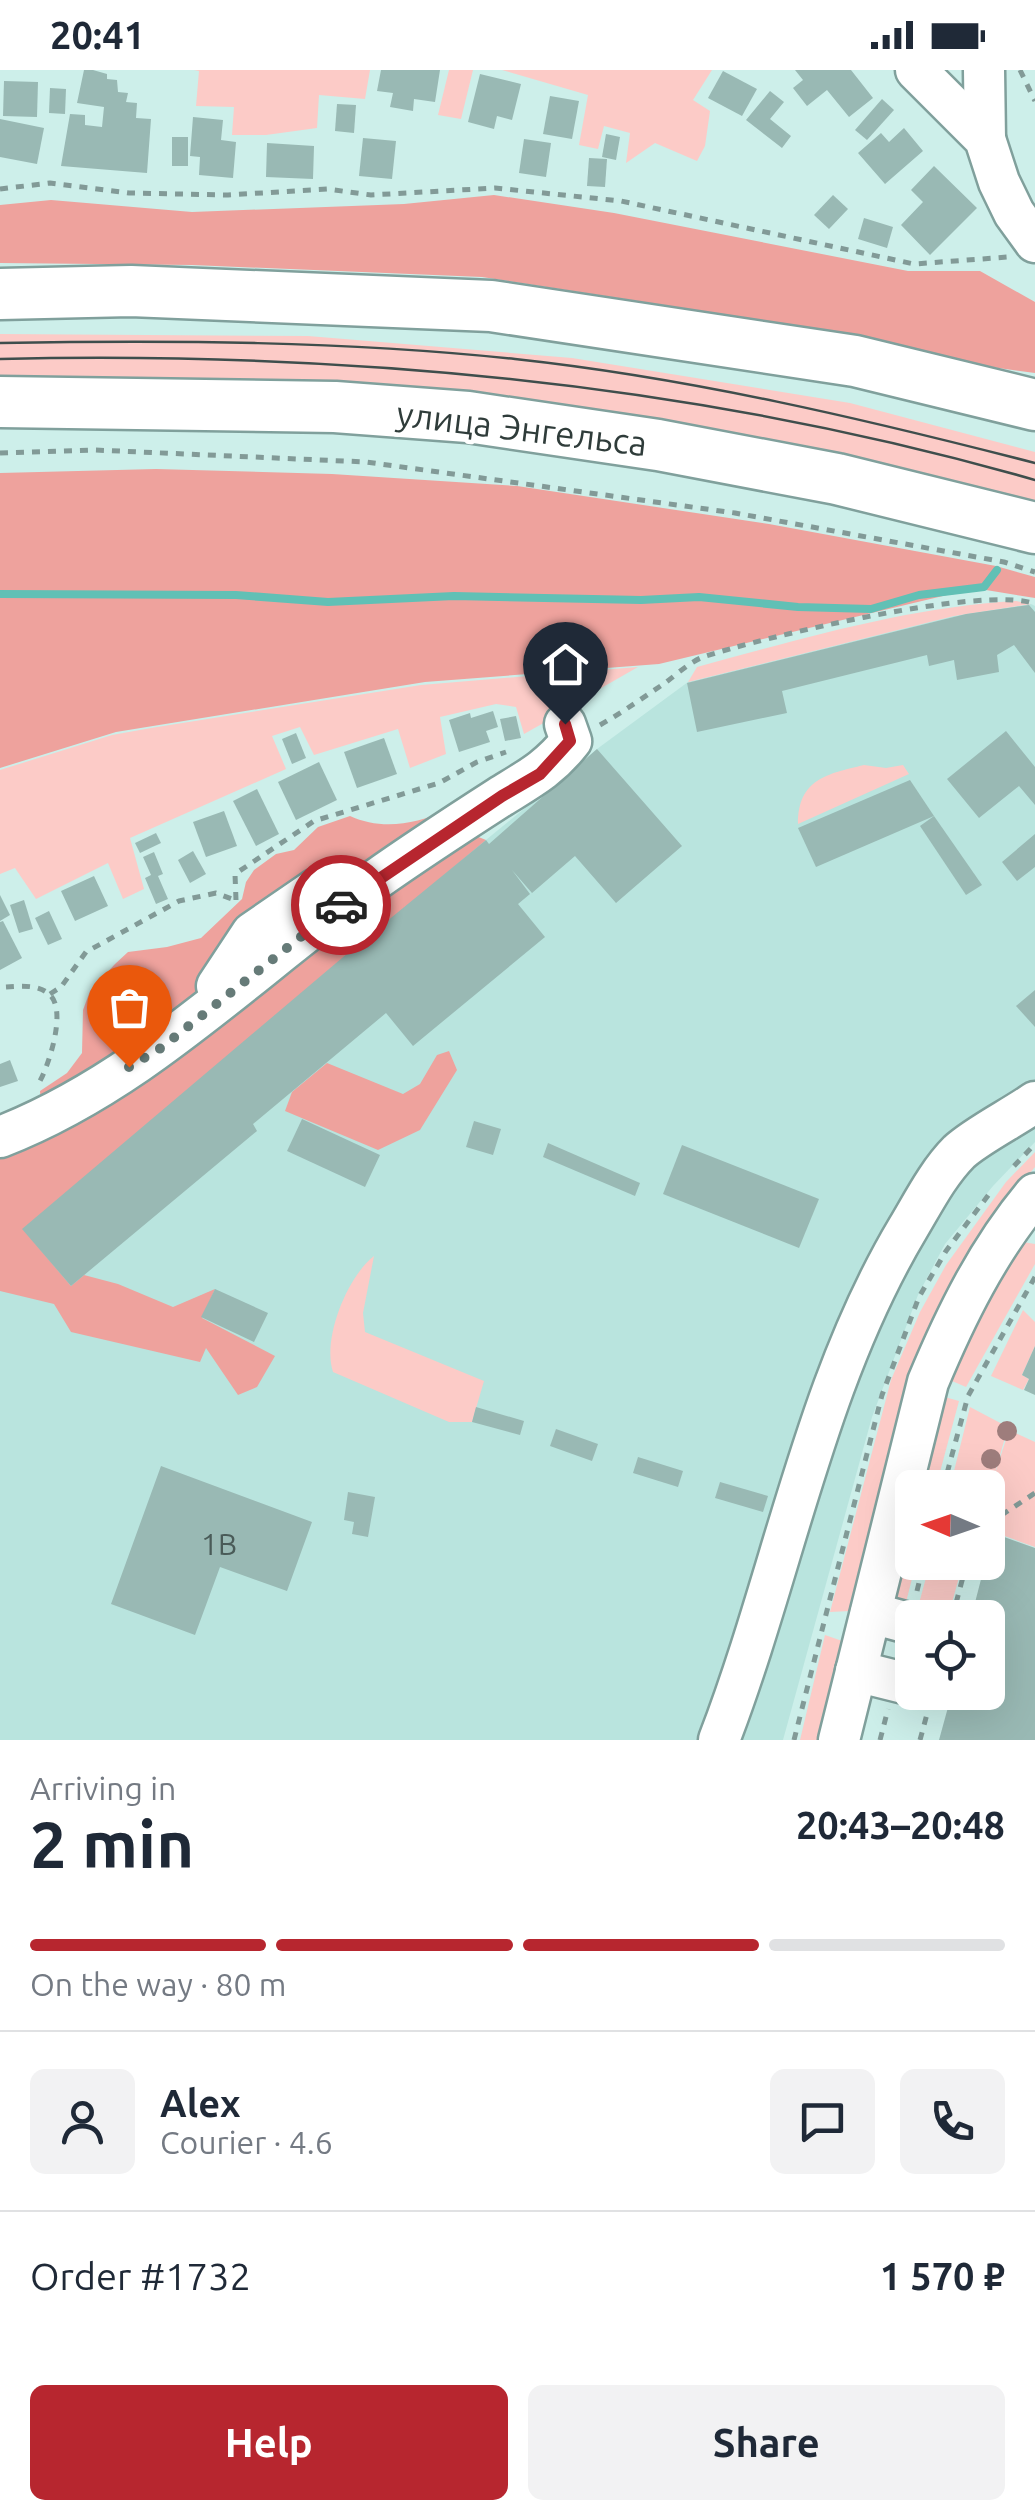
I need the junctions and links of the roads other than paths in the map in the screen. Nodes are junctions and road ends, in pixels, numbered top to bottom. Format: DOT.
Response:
graph roads {
  1 [pos="916,70"];
  2 [pos="984,70"];
  3 [pos="985,139"];
  4 [pos="1025,248"];
  5 [pos="0,294"];
  6 [pos="0,402"];
  7 [pos="1035,405"];
  8 [pos="1035,528"];
  9 [pos="568,732"];
  10 [pos="350,898"];
  11 [pos="189,1026"];
  12 [pos="1035,1102"];
  13 [pos="0,1137"];
  14 [pos="1028,1215"];
  15 [pos="871,1614"];
  16 [pos="895,1620"];
  17 [pos="856,1671"];
  18 [pos="895,1681"];
  19 [pos="718,1740"];
  20 [pos="840,1740"];
  1 -- 3 [label="street"];
  2 -- 3 [label="street"];
  3 -- 4 [label="street"];
  5 -- 7 [label="main road"];
  6 -- 8 [label="main road, улица Энгельса"];
  9 -- 10 [label="street"];
  10 -- 11 [label="street"];
  10 -- 11 [label="street"];
  11 -- 13 [label="street"];
  12 -- 19 [label="street"];
  14 -- 15 [label="street"];
  15 -- 16 [label="street"];
  15 -- 17 [label="street"];
  17 -- 18 [label="street"];
  17 -- 20 [label="street"];
}
